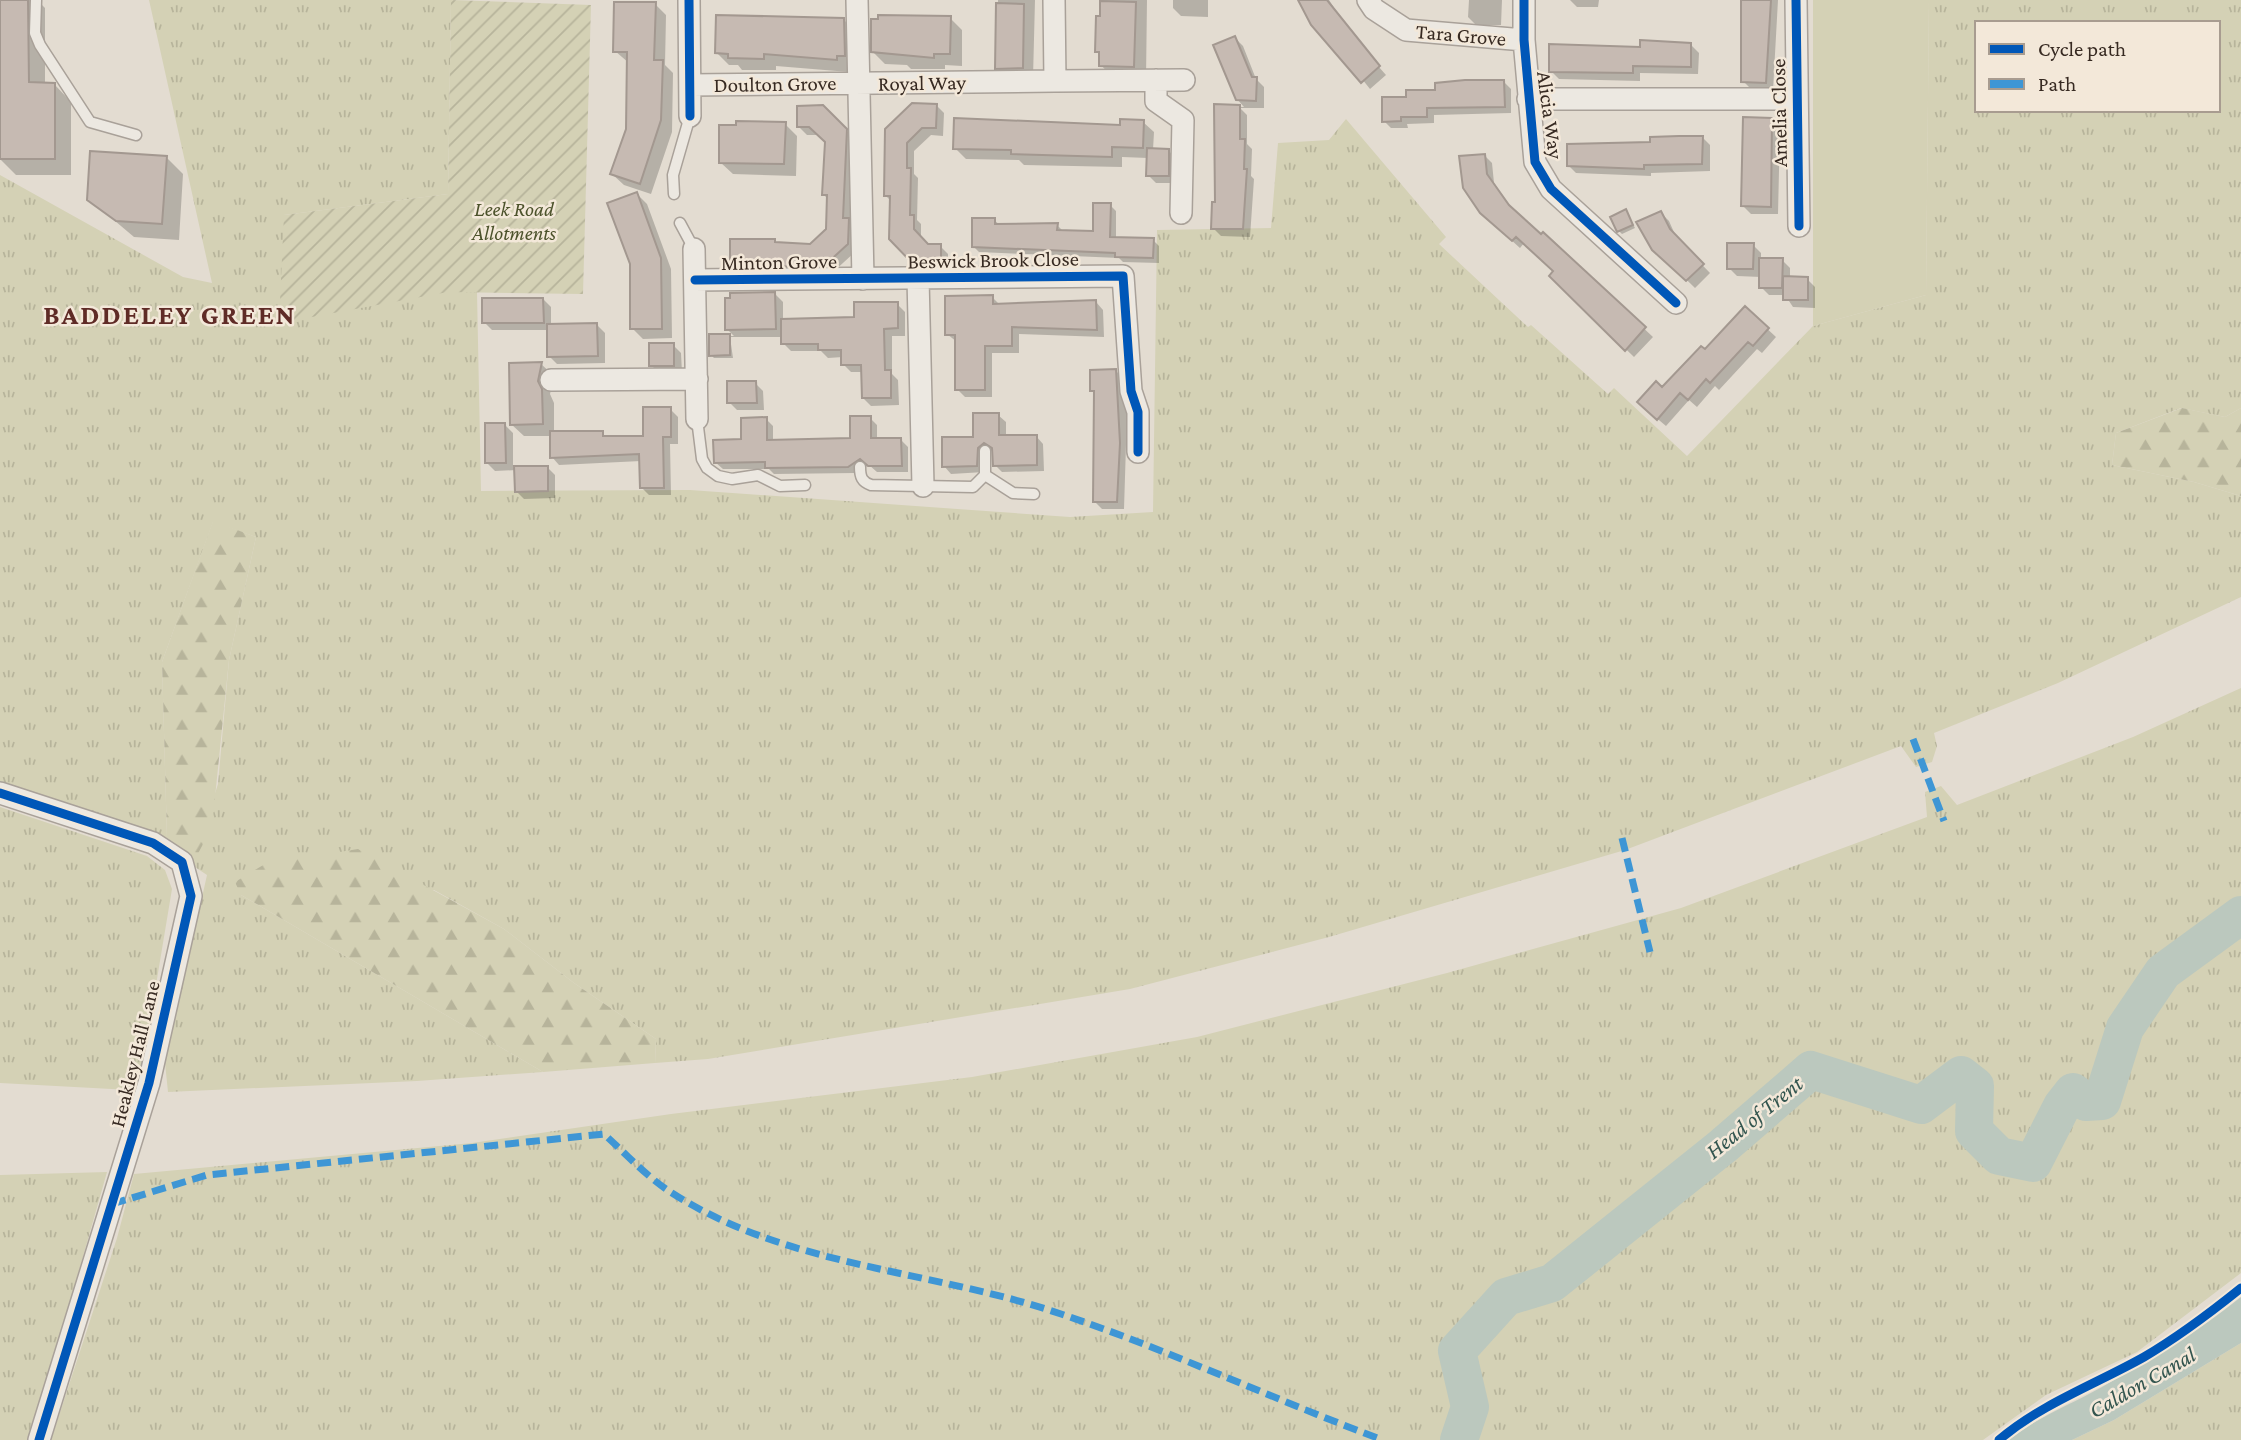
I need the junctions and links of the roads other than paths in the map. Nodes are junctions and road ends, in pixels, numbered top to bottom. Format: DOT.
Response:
graph roads {
  1 [pos="36,0"];
  2 [pos="689,0"];
  3 [pos="857,0"];
  4 [pos="1054,0"];
  5 [pos="1368,0"];
  6 [pos="1524,0"];
  7 [pos="1796,0"];
  8 [pos="1524,40"];
  9 [pos="1184,80"];
  10 [pos="1055,81"];
  11 [pos="860,83"];
  12 [pos="690,85"];
  13 [pos="1156,91"];
  14 [pos="1528,99"];
  15 [pos="1796,99"];
  16 [pos="690,116"];
  17 [pos="136,135"];
  18 [pos="674,194"];
  19 [pos="1181,213"];
  20 [pos="680,223"];
  21 [pos="1799,226"];
  22 [pos="694,249"];
  23 [pos="918,278"];
  24 [pos="863,279"];
  25 [pos="695,280"];
  26 [pos="1676,303"];
  27 [pos="697,379"];
  28 [pos="551,380"];
  29 [pos="697,419"];
  30 [pos="985,451"];
  31 [pos="1138,452"];
  32 [pos="860,467"];
  33 [pos="985,475"];
  34 [pos="804,485"];
  35 [pos="923,486"];
  36 [pos="1034,494"];
  37 [pos="0,793"];
  38 [pos="39,1440"];
  1 -- 17 [label="lane"];
  2 -- 12 [label="street"];
  3 -- 11 [label="street"];
  4 -- 10 [label="street"];
  5 -- 8 [label="street, Tara Grove"];
  6 -- 8 [label="street, Alicia Way"];
  7 -- 15 [label="street, Amelia Close"];
  8 -- 14 [label="street, Alicia Way"];
  9 -- 13 [label="street, Royal Way"];
  10 -- 11 [label="street, Royal Way"];
  10 -- 13 [label="street, Royal Way"];
  11 -- 12 [label="street, Doulton Grove"];
  11 -- 24 [label="street, Royal Way"];
  12 -- 16 [label="street"];
  13 -- 19 [label="street"];
  14 -- 15 [label="street, Amelia Close"];
  14 -- 26 [label="street, Alicia Way"];
  15 -- 21 [label="street, Amelia Close"];
  16 -- 18 [label="lane"];
  20 -- 22 [label="lane"];
  22 -- 25 [label="street, Minton Grove"];
  23 -- 24 [label="street, Beswick Brook Close"];
  23 -- 31 [label="street, Beswick Brook Close"];
  23 -- 35 [label="street"];
  24 -- 25 [label="street, Minton Grove"];
  25 -- 27 [label="street, Minton Grove"];
  27 -- 28 [label="street"];
  27 -- 29 [label="street, Minton Grove"];
  29 -- 34 [label="lane"];
  30 -- 33 [label="lane"];
  32 -- 35 [label="lane"];
  33 -- 35 [label="lane"];
  33 -- 36 [label="lane"];
  37 -- 38 [label="street, Heakley Hall Lane"];
}
